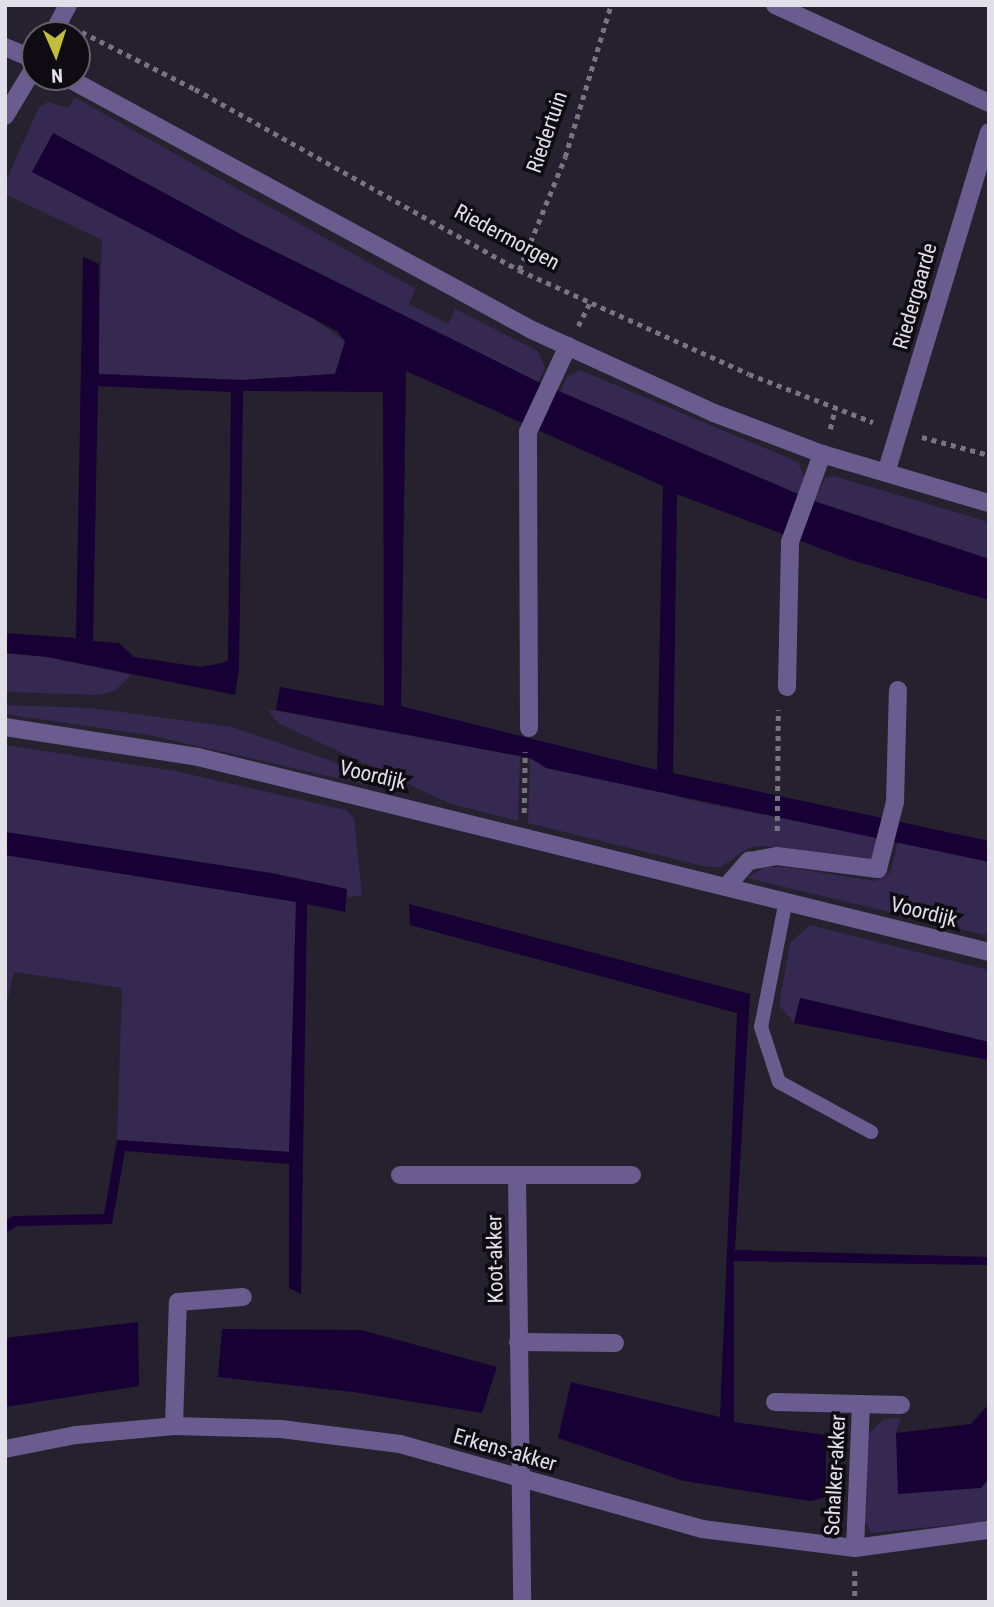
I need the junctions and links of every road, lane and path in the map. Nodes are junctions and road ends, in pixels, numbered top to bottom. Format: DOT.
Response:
graph roads {
  1 [pos="611,5"];
  2 [pos="775,5"];
  3 [pos="60,20"];
  4 [pos="5,47"];
  5 [pos="21,54"];
  6 [pos="21,89"];
  7 [pos="91,90"];
  8 [pos="989,103"];
  9 [pos="5,116"];
  10 [pos="989,132"];
  11 [pos="519,270"];
  12 [pos="568,346"];
  13 [pos="900,431"];
  14 [pos="822,454"];
  15 [pos="989,455"];
  16 [pos="886,473"];
  17 [pos="989,503"];
  18 [pos="787,687"];
  19 [pos="898,690"];
  20 [pos="5,727"];
  21 [pos="529,728"];
  22 [pos="525,765"];
  23 [pos="524,814"];
  24 [pos="778,822"];
  25 [pos="726,887"];
  26 [pos="786,900"];
  27 [pos="989,952"];
  28 [pos="871,1132"];
  29 [pos="400,1175"];
  30 [pos="517,1175"];
  31 [pos="632,1175"];
  32 [pos="243,1297"];
  33 [pos="519,1342"];
  34 [pos="615,1343"];
  35 [pos="775,1402"];
  36 [pos="861,1405"];
  37 [pos="901,1405"];
  38 [pos="174,1426"];
  39 [pos="5,1449"];
  40 [pos="523,1479"];
  41 [pos="989,1530"];
  42 [pos="855,1548"];
  43 [pos="522,1602"];
  1 -- 11 [label="path, Riedertuin"];
  2 -- 8 [label="street"];
  3 -- 11 [label="path, Riedermorgen"];
  4 -- 5 [label="street"];
  6 -- 9 [label="street"];
  7 -- 12 [label="street"];
  10 -- 13 [label="street, Riedergaarde"];
  11 -- 13 [label="path, Riedermorgen"];
  12 -- 14 [label="street"];
  12 -- 21 [label="street"];
  13 -- 15 [label="path, Riedermorgen"];
  13 -- 16 [label="street, Riedergaarde"];
  14 -- 16 [label="street"];
  14 -- 18 [label="street"];
  16 -- 17 [label="street"];
  18 -- 24 [label="path"];
  19 -- 25 [label="street, Voordijk"];
  20 -- 25 [label="street, Voordijk"];
  22 -- 23 [label="path"];
  25 -- 26 [label="street, Voordijk"];
  26 -- 27 [label="street, Voordijk"];
  26 -- 28 [label="lane"];
  29 -- 30 [label="street"];
  30 -- 31 [label="street"];
  30 -- 33 [label="street, Koot-akker"];
  32 -- 38 [label="street"];
  33 -- 34 [label="street"];
  33 -- 40 [label="street, Koot-akker"];
  35 -- 36 [label="street, Schalker-akker"];
  36 -- 37 [label="street, Schalker-akker"];
  36 -- 42 [label="street, Schalker-akker"];
  38 -- 39 [label="street, Erkens-akker"];
  38 -- 40 [label="street, Erkens-akker"];
  40 -- 42 [label="street, Erkens-akker"];
  40 -- 43 [label="street, Koot-akker"];
  41 -- 42 [label="street, Erkens-akker"];
}
